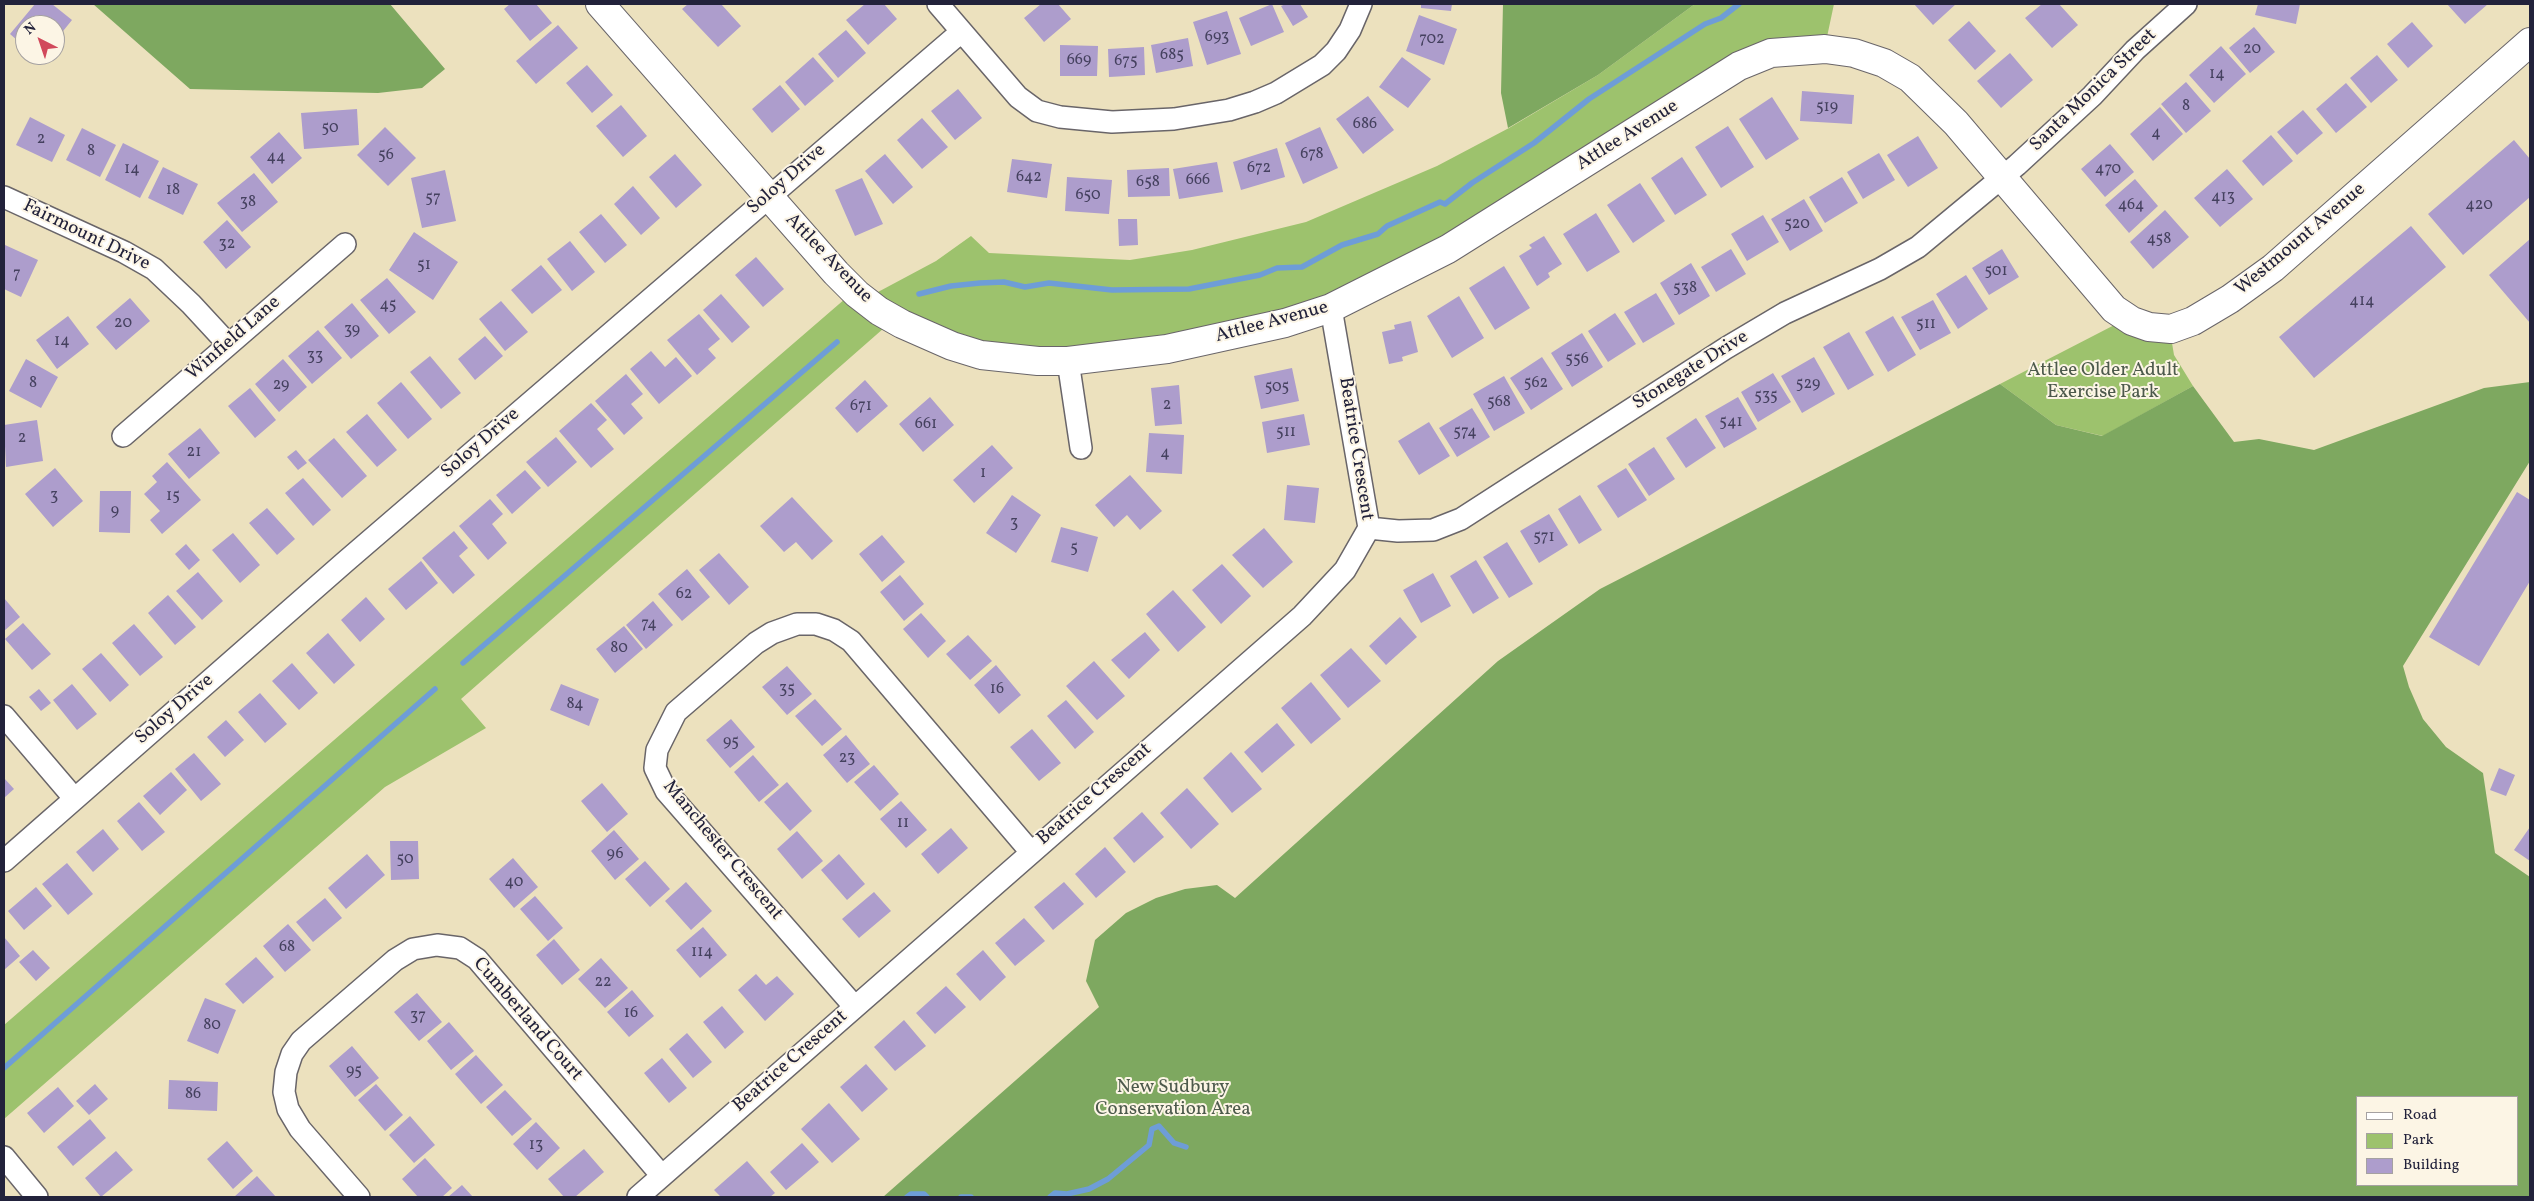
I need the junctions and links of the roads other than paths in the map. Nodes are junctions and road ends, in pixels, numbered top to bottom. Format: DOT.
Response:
graph roads {
  1 [pos="600,4"];
  2 [pos="938,4"];
  3 [pos="1361,4"];
  4 [pos="2186,4"];
  5 [pos="961,32"];
  6 [pos="2530,42"];
  7 [pos="2003,178"];
  8 [pos="768,196"];
  9 [pos="4,197"];
  10 [pos="345,244"];
  11 [pos="1331,308"];
  12 [pos="228,344"];
  13 [pos="1068,361"];
  14 [pos="123,436"];
  15 [pos="1081,448"];
  16 [pos="1369,528"];
  17 [pos="4,716"];
  18 [pos="74,798"];
  19 [pos="1030,852"];
  20 [pos="4,861"];
  21 [pos="854,1006"];
  22 [pos="4,1157"];
  23 [pos="662,1176"];
  24 [pos="37,1197"];
  25 [pos="359,1197"];
  26 [pos="638,1197"];
  1 -- 8 [label="street, Attlee Avenue"];
  2 -- 5 [label="street"];
  3 -- 5 [label="street"];
  4 -- 7 [label="street, Santa Monica Street"];
  5 -- 8 [label="street, Soloy Drive"];
  6 -- 7 [label="street, Westmount Avenue"];
  7 -- 11 [label="street, Attlee Avenue"];
  7 -- 16 [label="street, Stonegate Drive"];
  8 -- 13 [label="street, Attlee Avenue"];
  8 -- 18 [label="street, Soloy Drive"];
  9 -- 12 [label="street, Fairmount Drive"];
  10 -- 12 [label="street, Winfield Lane"];
  11 -- 13 [label="street, Attlee Avenue"];
  11 -- 16 [label="street, Beatrice Crescent"];
  12 -- 14 [label="street, Winfield Lane"];
  13 -- 15 [label="street"];
  16 -- 19 [label="street, Beatrice Crescent"];
  17 -- 18 [label="street"];
  18 -- 20 [label="street, Soloy Drive"];
  19 -- 21 [label="street, Beatrice Crescent"];
  19 -- 21 [label="street, Manchester Crescent"];
  21 -- 23 [label="street, Beatrice Crescent"];
  22 -- 24 [label="street"];
  23 -- 25 [label="street, Cumberland Court"];
  23 -- 26 [label="street, Beatrice Crescent"];
}
